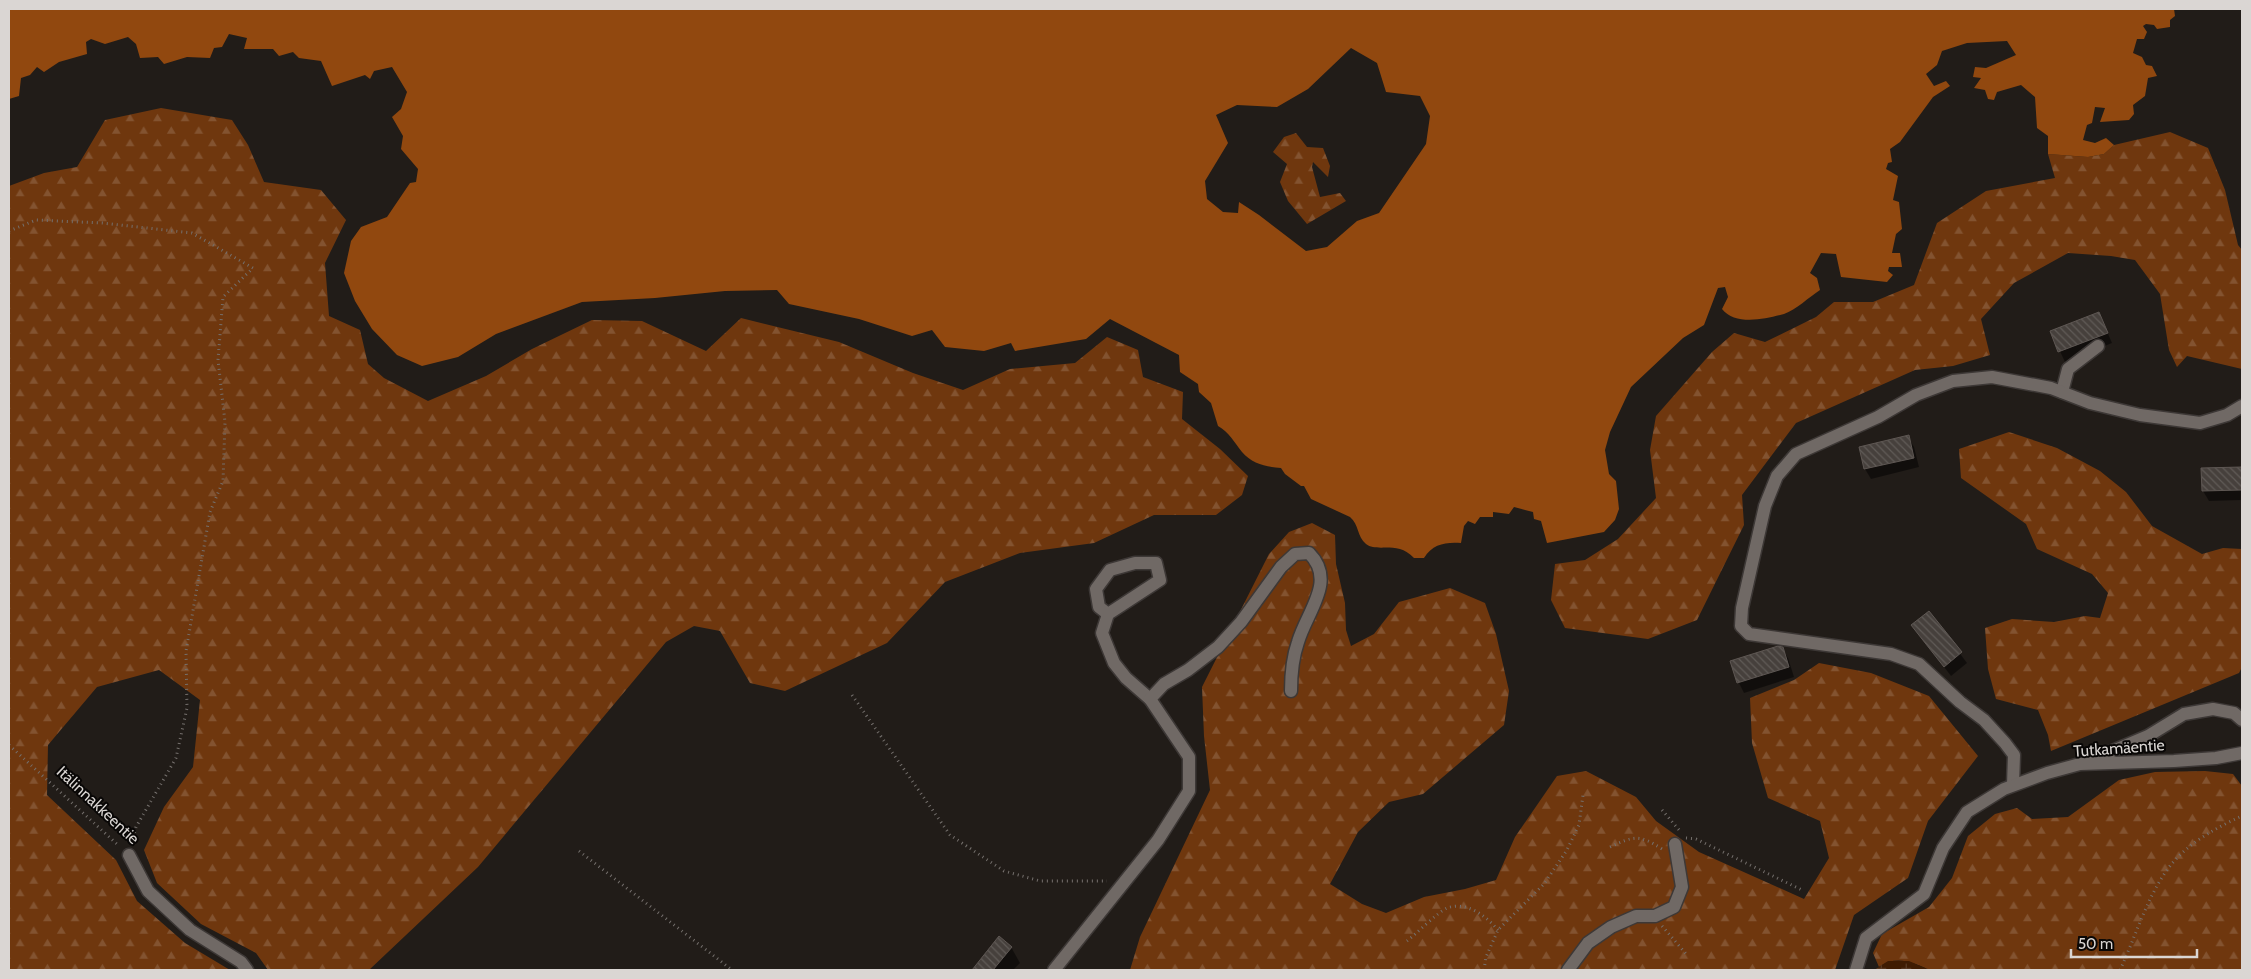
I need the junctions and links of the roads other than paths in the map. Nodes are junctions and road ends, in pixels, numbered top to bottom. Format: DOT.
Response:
graph roads {
  1 [pos="2098,346"];
  2 [pos="2062,392"];
  3 [pos="2242,406"];
  4 [pos="1108,614"];
  5 [pos="1291,691"];
  6 [pos="1150,699"];
  7 [pos="2242,720"];
  8 [pos="2242,752"];
  9 [pos="2080,764"];
  10 [pos="2013,785"];
  11 [pos="1680,841"];
  12 [pos="129,854"];
  13 [pos="247,970"];
  14 [pos="1054,970"];
  15 [pos="1568,970"];
  16 [pos="1856,970"];
  1 -- 2 [label="street"];
  2 -- 3 [label="street"];
  2 -- 10 [label="street"];
  4 -- 4 [label="street"];
  4 -- 6 [label="street"];
  5 -- 6 [label="street"];
  6 -- 14 [label="street"];
  7 -- 9 [label="street"];
  8 -- 9 [label="street, Tutkamäentie"];
  9 -- 10 [label="street, Tutkamäentie"];
  10 -- 16 [label="street, Tutkamäentie"];
  11 -- 15 [label="street"];
  12 -- 13 [label="street, Itälinnakkeentie"];
}
